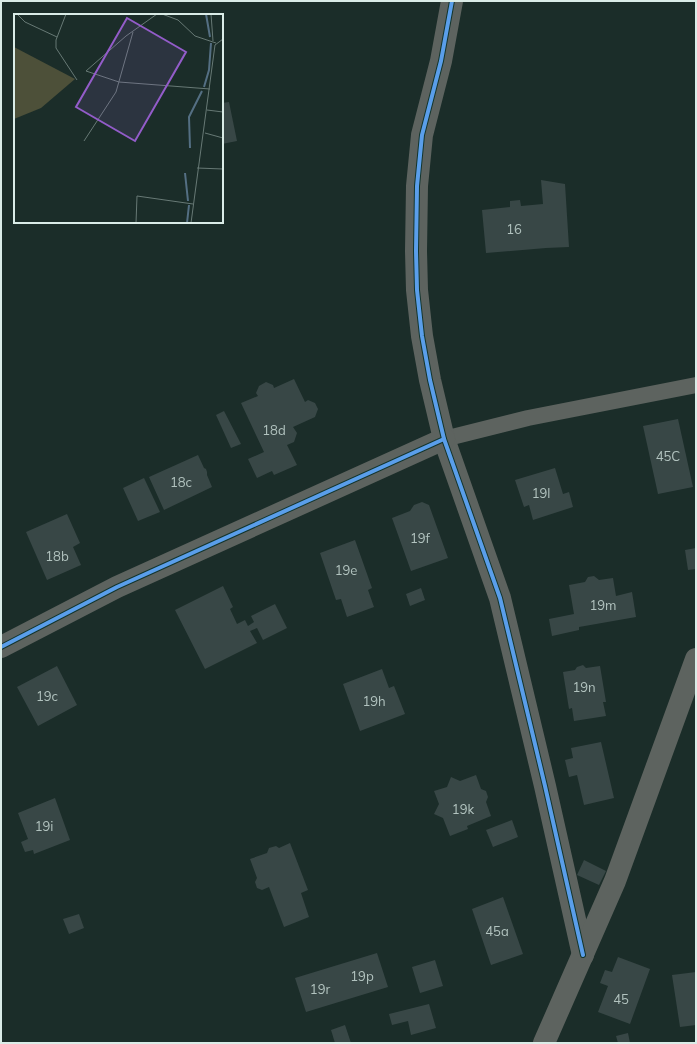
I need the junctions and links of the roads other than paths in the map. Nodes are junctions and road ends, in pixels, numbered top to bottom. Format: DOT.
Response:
graph roads {
  1 [pos="452,1"];
  2 [pos="696,384"];
  3 [pos="444,439"];
  4 [pos="1,647"];
  5 [pos="696,659"];
  6 [pos="583,955"];
  7 [pos="544,1043"];
  1 -- 3 [label="street"];
  2 -- 3 [label="lane"];
  3 -- 4 [label="street"];
  3 -- 6 [label="street"];
  5 -- 6 [label="street"];
  6 -- 7 [label="street"];
}
